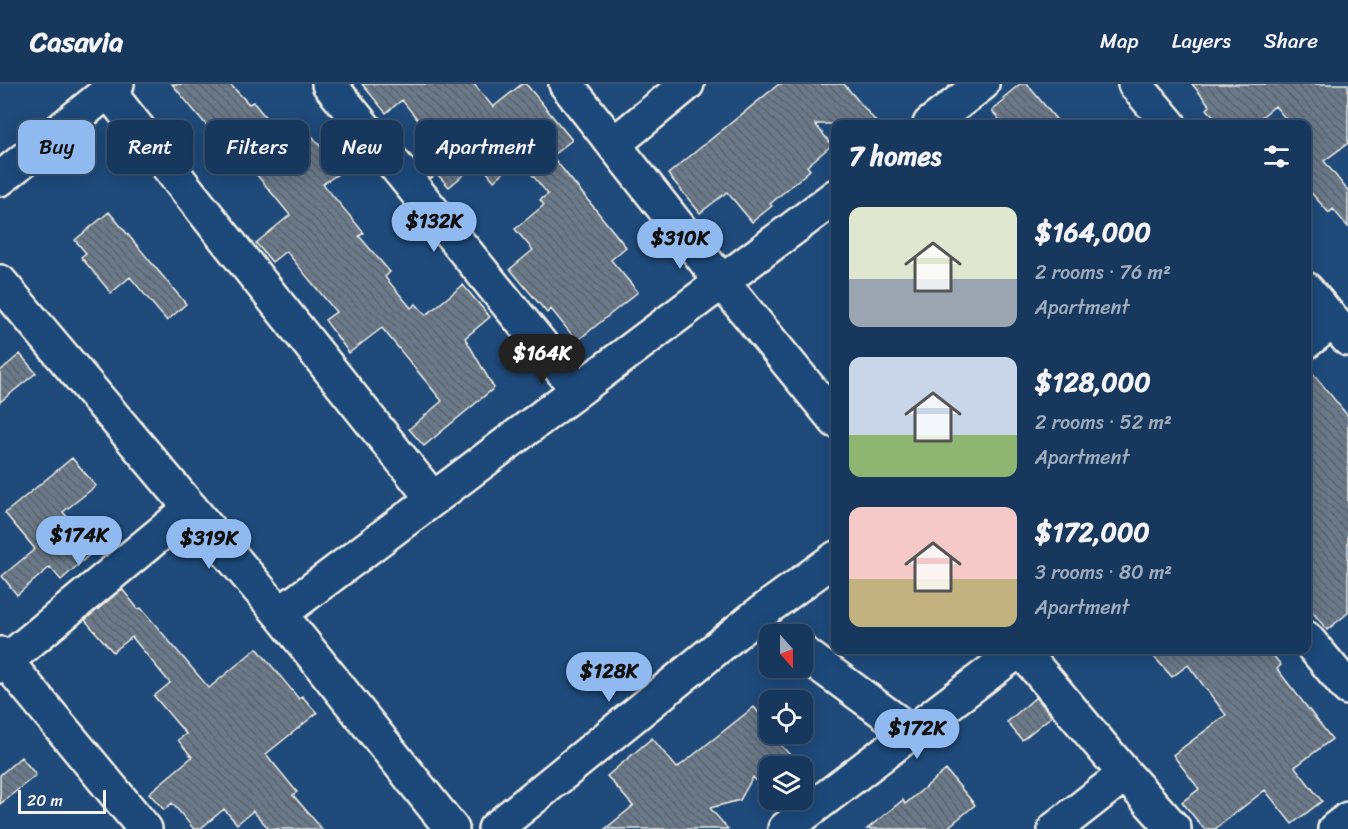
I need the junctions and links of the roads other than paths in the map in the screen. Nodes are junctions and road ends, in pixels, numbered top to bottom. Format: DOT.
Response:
graph roads {
  1 [pos="329,84"];
  2 [pos="566,84"];
  3 [pos="687,84"];
  4 [pos="982,84"];
  5 [pos="1135,84"];
  6 [pos="113,88"];
  7 [pos="935,120"];
  8 [pos="1166,120"];
  9 [pos="614,144"];
  10 [pos="0,179"];
  11 [pos="831,200"];
  12 [pos="0,282"];
  13 [pos="722,282"];
  14 [pos="1311,295"];
  15 [pos="1341,330"];
  16 [pos="1311,340"];
  17 [pos="578,390"];
  18 [pos="831,415"];
  19 [pos="433,499"];
  20 [pos="191,508"];
  21 [pos="831,563"];
  22 [pos="280,614"];
  23 [pos="769,624"];
  24 [pos="759,632"];
  25 [pos="1311,644"];
  26 [pos="1015,654"];
  27 [pos="1023,654"];
  28 [pos="2,660"];
  29 [pos="813,660"];
  30 [pos="1348,688"];
  31 [pos="911,732"];
  32 [pos="1125,774"];
  33 [pos="1348,819"];
  34 [pos="145,829"];
  35 [pos="452,829"];
  36 [pos="495,829"];
  37 [pos="784,829"];
  38 [pos="1055,829"];
  39 [pos="1174,829"];
  40 [pos="1335,829"];
  1 -- 17 [label="street"];
  2 -- 9 [label="street"];
  3 -- 9 [label="street"];
  4 -- 7 [label="street"];
  5 -- 8 [label="street"];
  6 -- 10 [label="street"];
  6 -- 19 [label="street"];
  9 -- 13 [label="street"];
  11 -- 13 [label="street"];
  12 -- 20 [label="street"];
  13 -- 17 [label="street"];
  13 -- 18 [label="street"];
  14 -- 15 [label="street"];
  15 -- 16 [label="street"];
  17 -- 19 [label="street"];
  19 -- 22 [label="street"];
  20 -- 22 [label="street"];
  20 -- 28 [label="street"];
  21 -- 23 [label="street"];
  22 -- 35 [label="street"];
  24 -- 36 [label="street"];
  25 -- 30 [label="street"];
  26 -- 31 [label="street"];
  27 -- 32 [label="street"];
  28 -- 34 [label="street"];
  29 -- 31 [label="street"];
  31 -- 37 [label="street"];
  32 -- 38 [label="street"];
  32 -- 39 [label="street"];
  33 -- 40 [label="street"];
}
